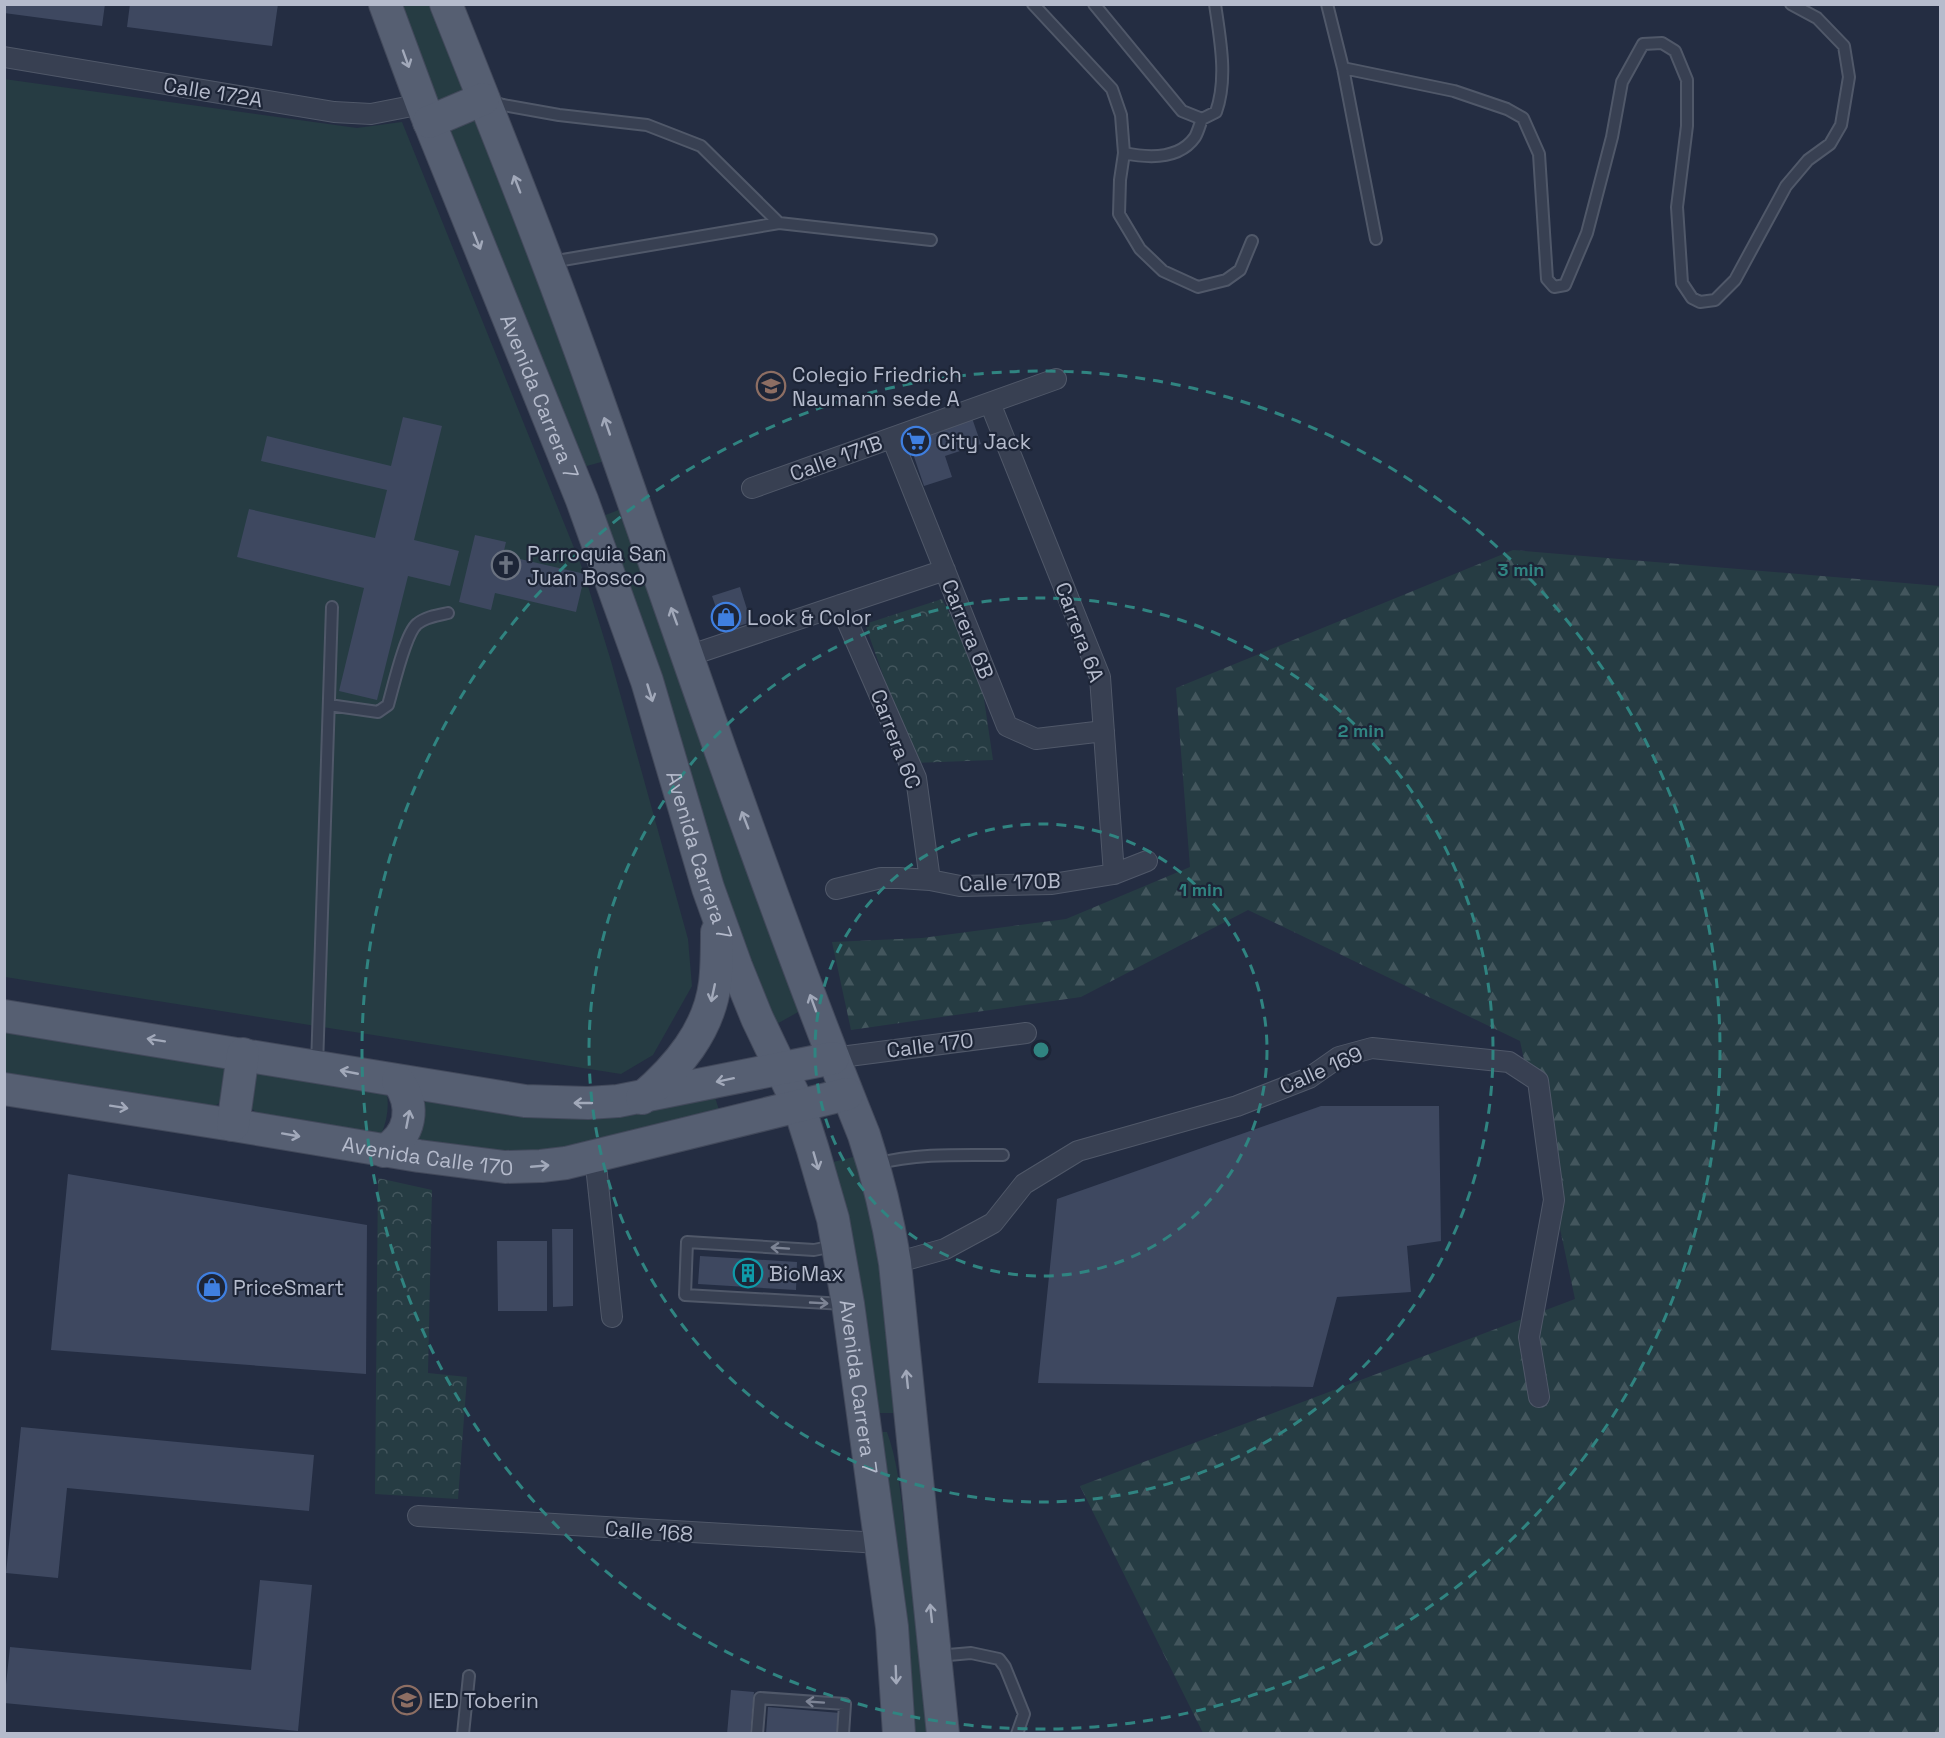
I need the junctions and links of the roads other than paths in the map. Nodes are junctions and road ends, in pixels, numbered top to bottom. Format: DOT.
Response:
graph roads {
  1 [pos="386,4"];
  2 [pos="447,4"];
  3 [pos="1033,4"];
  4 [pos="1094,4"];
  5 [pos="1215,4"];
  6 [pos="1327,4"];
  7 [pos="1791,4"];
  8 [pos="4,57"];
  9 [pos="1343,68"];
  10 [pos="483,99"];
  11 [pos="425,113"];
  12 [pos="1202,118"];
  13 [pos="1124,153"];
  14 [pos="778,223"];
  15 [pos="1376,239"];
  16 [pos="931,240"];
  17 [pos="1252,241"];
  18 [pos="547,262"];
  19 [pos="1056,379"];
  20 [pos="990,403"];
  21 [pos="892,438"];
  22 [pos="626,481"];
  23 [pos="752,488"];
  24 [pos="582,500"];
  25 [pos="945,570"];
  26 [pos="840,605"];
  27 [pos="332,607"];
  28 [pos="448,613"];
  29 [pos="688,656"];
  30 [pos="329,705"];
  31 [pos="1104,731"];
  32 [pos="1147,861"];
  33 [pos="1114,874"];
  34 [pos="930,880"];
  35 [pos="836,890"];
  36 [pos="717,914"];
  37 [pos="4,1016"];
  38 [pos="1026,1033"];
  39 [pos="243,1054"];
  40 [pos="833,1058"];
  41 [pos="317,1066"];
  42 [pos="782,1068"];
  43 [pos="398,1081"];
  44 [pos="4,1089"];
  45 [pos="847,1094"];
  46 [pos="642,1098"];
  47 [pos="799,1106"];
  48 [pos="233,1125"];
  49 [pos="384,1151"];
  50 [pos="1003,1155"];
  51 [pos="595,1156"];
  52 [pos="873,1165"];
  53 [pos="838,1246"];
  54 [pos="895,1263"];
  55 [pos="848,1304"];
  56 [pos="612,1317"];
  57 [pos="1539,1397"];
  58 [pos="866,1435"];
  59 [pos="912,1437"];
  60 [pos="418,1516"];
  61 [pos="880,1543"];
  62 [pos="936,1656"];
  63 [pos="469,1676"];
  64 [pos="463,1734"];
  65 [pos="757,1734"];
  66 [pos="843,1734"];
  67 [pos="899,1734"];
  68 [pos="944,1734"];
  69 [pos="1017,1734"];
  1 -- 11 [label="main road, Avenida Carrera 7, one-way"];
  2 -- 10 [label="main road"];
  3 -- 13 [label="lane"];
  4 -- 12 [label="lane"];
  5 -- 12 [label="lane"];
  6 -- 9 [label="lane"];
  7 -- 9 [label="lane"];
  8 -- 11 [label="street, Calle 172A"];
  9 -- 15 [label="lane"];
  10 -- 11 [label="main road"];
  10 -- 14 [label="lane"];
  18 -- 10 [label="main road, one-way"];
  11 -- 24 [label="main road, Avenida Carrera 7, one-way"];
  12 -- 13 [label="lane"];
  13 -- 17 [label="lane"];
  14 -- 16 [label="lane"];
  14 -- 18 [label="lane"];
  22 -- 18 [label="main road, one-way"];
  19 -- 20 [label="street, Calle 171B"];
  20 -- 21 [label="street, Calle 171B"];
  20 -- 31 [label="street, Carrera 6A"];
  21 -- 23 [label="street, Calle 171B"];
  21 -- 25 [label="street, Carrera 6B"];
  22 -- 24 [label="main road"];
  29 -- 22 [label="main road, one-way"];
  24 -- 36 [label="main road, Avenida Carrera 7, one-way"];
  25 -- 26 [label="street"];
  25 -- 31 [label="street, Carrera 6B"];
  26 -- 29 [label="street"];
  26 -- 34 [label="street, Carrera 6C"];
  27 -- 30 [label="lane"];
  28 -- 30 [label="lane"];
  40 -- 29 [label="main road, one-way"];
  30 -- 41 [label="lane"];
  31 -- 33 [label="street, Carrera 6A"];
  32 -- 33 [label="street, Calle 170B"];
  33 -- 34 [label="street, Calle 170B"];
  34 -- 35 [label="street, Calle 170B"];
  36 -- 42 [label="main road, Avenida Carrera 7"];
  36 -- 46 [label="main road, one-way"];
  39 -- 37 [label="main road, one-way"];
  38 -- 40 [label="street, Calle 170"];
  39 -- 41 [label="main road"];
  39 -- 48 [label="main road"];
  40 -- 42 [label="main road"];
  40 -- 45 [label="main road"];
  43 -- 41 [label="main road, one-way"];
  42 -- 46 [label="main road, one-way"];
  42 -- 47 [label="main road, Avenida Carrera 7"];
  46 -- 43 [label="main road, one-way"];
  49 -- 43 [label="main road, one-way"];
  44 -- 48 [label="main road, Avenida Calle 170, one-way"];
  45 -- 47 [label="main road, Avenida Calle 170"];
  45 -- 52 [label="main road"];
  47 -- 51 [label="main road, Avenida Calle 170"];
  47 -- 53 [label="main road, Avenida Carrera 7, one-way"];
  48 -- 49 [label="main road, Avenida Calle 170, one-way"];
  49 -- 51 [label="main road, Avenida Calle 170, one-way"];
  50 -- 52 [label="lane"];
  51 -- 56 [label="street"];
  52 -- 54 [label="main road"];
  53 -- 55 [label="main road, Avenida Carrera 7"];
  53 -- 55 [label="lane, one-way"];
  54 -- 57 [label="street, Calle 169"];
  59 -- 54 [label="main road, one-way"];
  55 -- 58 [label="main road, Avenida Carrera 7"];
  58 -- 59 [label="main road"];
  58 -- 61 [label="main road, Avenida Carrera 7"];
  62 -- 59 [label="main road, one-way"];
  60 -- 61 [label="street, Calle 168"];
  61 -- 67 [label="main road, Avenida Carrera 7, one-way"];
  62 -- 68 [label="main road"];
  62 -- 69 [label="lane"];
  63 -- 64 [label="lane"];
  66 -- 65 [label="lane, one-way"];
}
